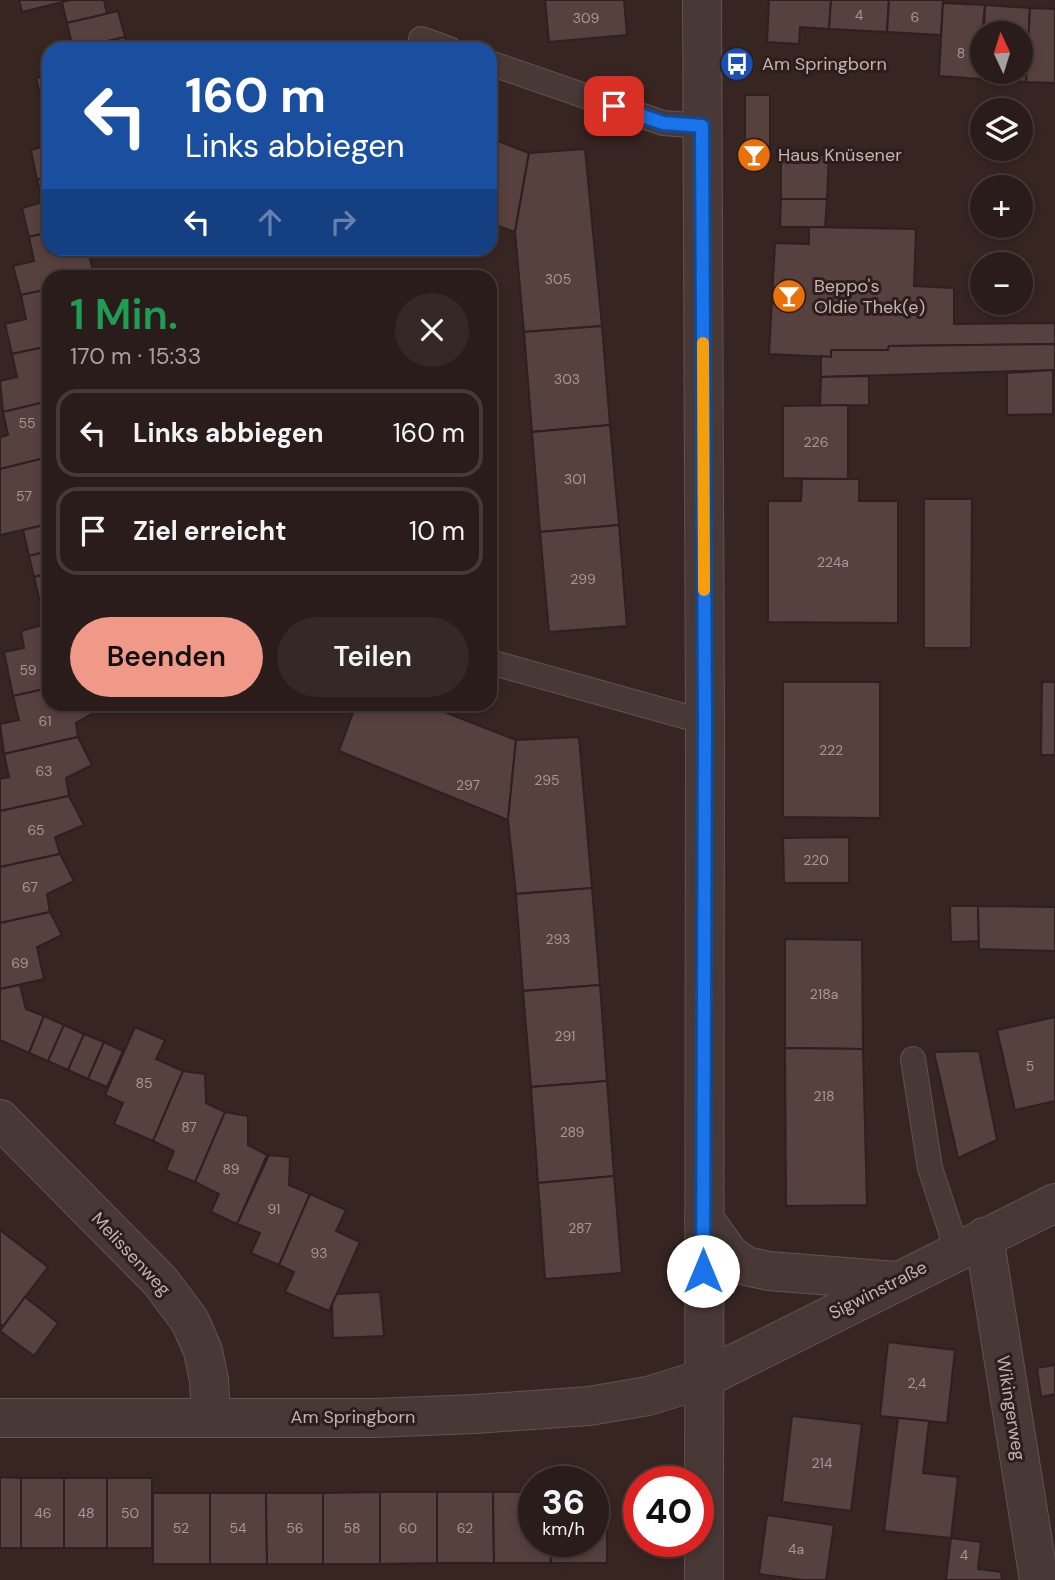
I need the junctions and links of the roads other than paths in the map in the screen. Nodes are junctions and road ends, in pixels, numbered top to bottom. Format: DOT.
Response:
graph roads {
  1 [pos="702,0"];
  2 [pos="421,39"];
  3 [pos="429,42"];
  4 [pos="497,65"];
  5 [pos="702,126"];
  6 [pos="497,664"];
  7 [pos="705,722"];
  8 [pos="913,1059"];
  9 [pos="0,1119"];
  10 [pos="1055,1203"];
  11 [pos="704,1219"];
  12 [pos="971,1243"];
  13 [pos="898,1281"];
  14 [pos="703,1379"];
  15 [pos="211,1417"];
  16 [pos="0,1418"];
  17 [pos="704,1580"];
  18 [pos="1039,1580"];
  1 -- 5 [label="street"];
  2 -- 3 [label="lane"];
  4 -- 5 [label="lane"];
  5 -- 7 [label="street"];
  6 -- 7 [label="lane"];
  7 -- 11 [label="street"];
  8 -- 12 [label="lane"];
  9 -- 15 [label="street, Melissenweg"];
  10 -- 12 [label="street, Sigwinstraße"];
  11 -- 13 [label="street"];
  11 -- 14 [label="street"];
  12 -- 13 [label="street, Sigwinstraße"];
  12 -- 18 [label="street, Wikingerweg"];
  13 -- 14 [label="street, Sigwinstraße"];
  14 -- 15 [label="street, Am Springborn"];
  14 -- 17 [label="street"];
  15 -- 16 [label="street, Am Springborn"];
}
